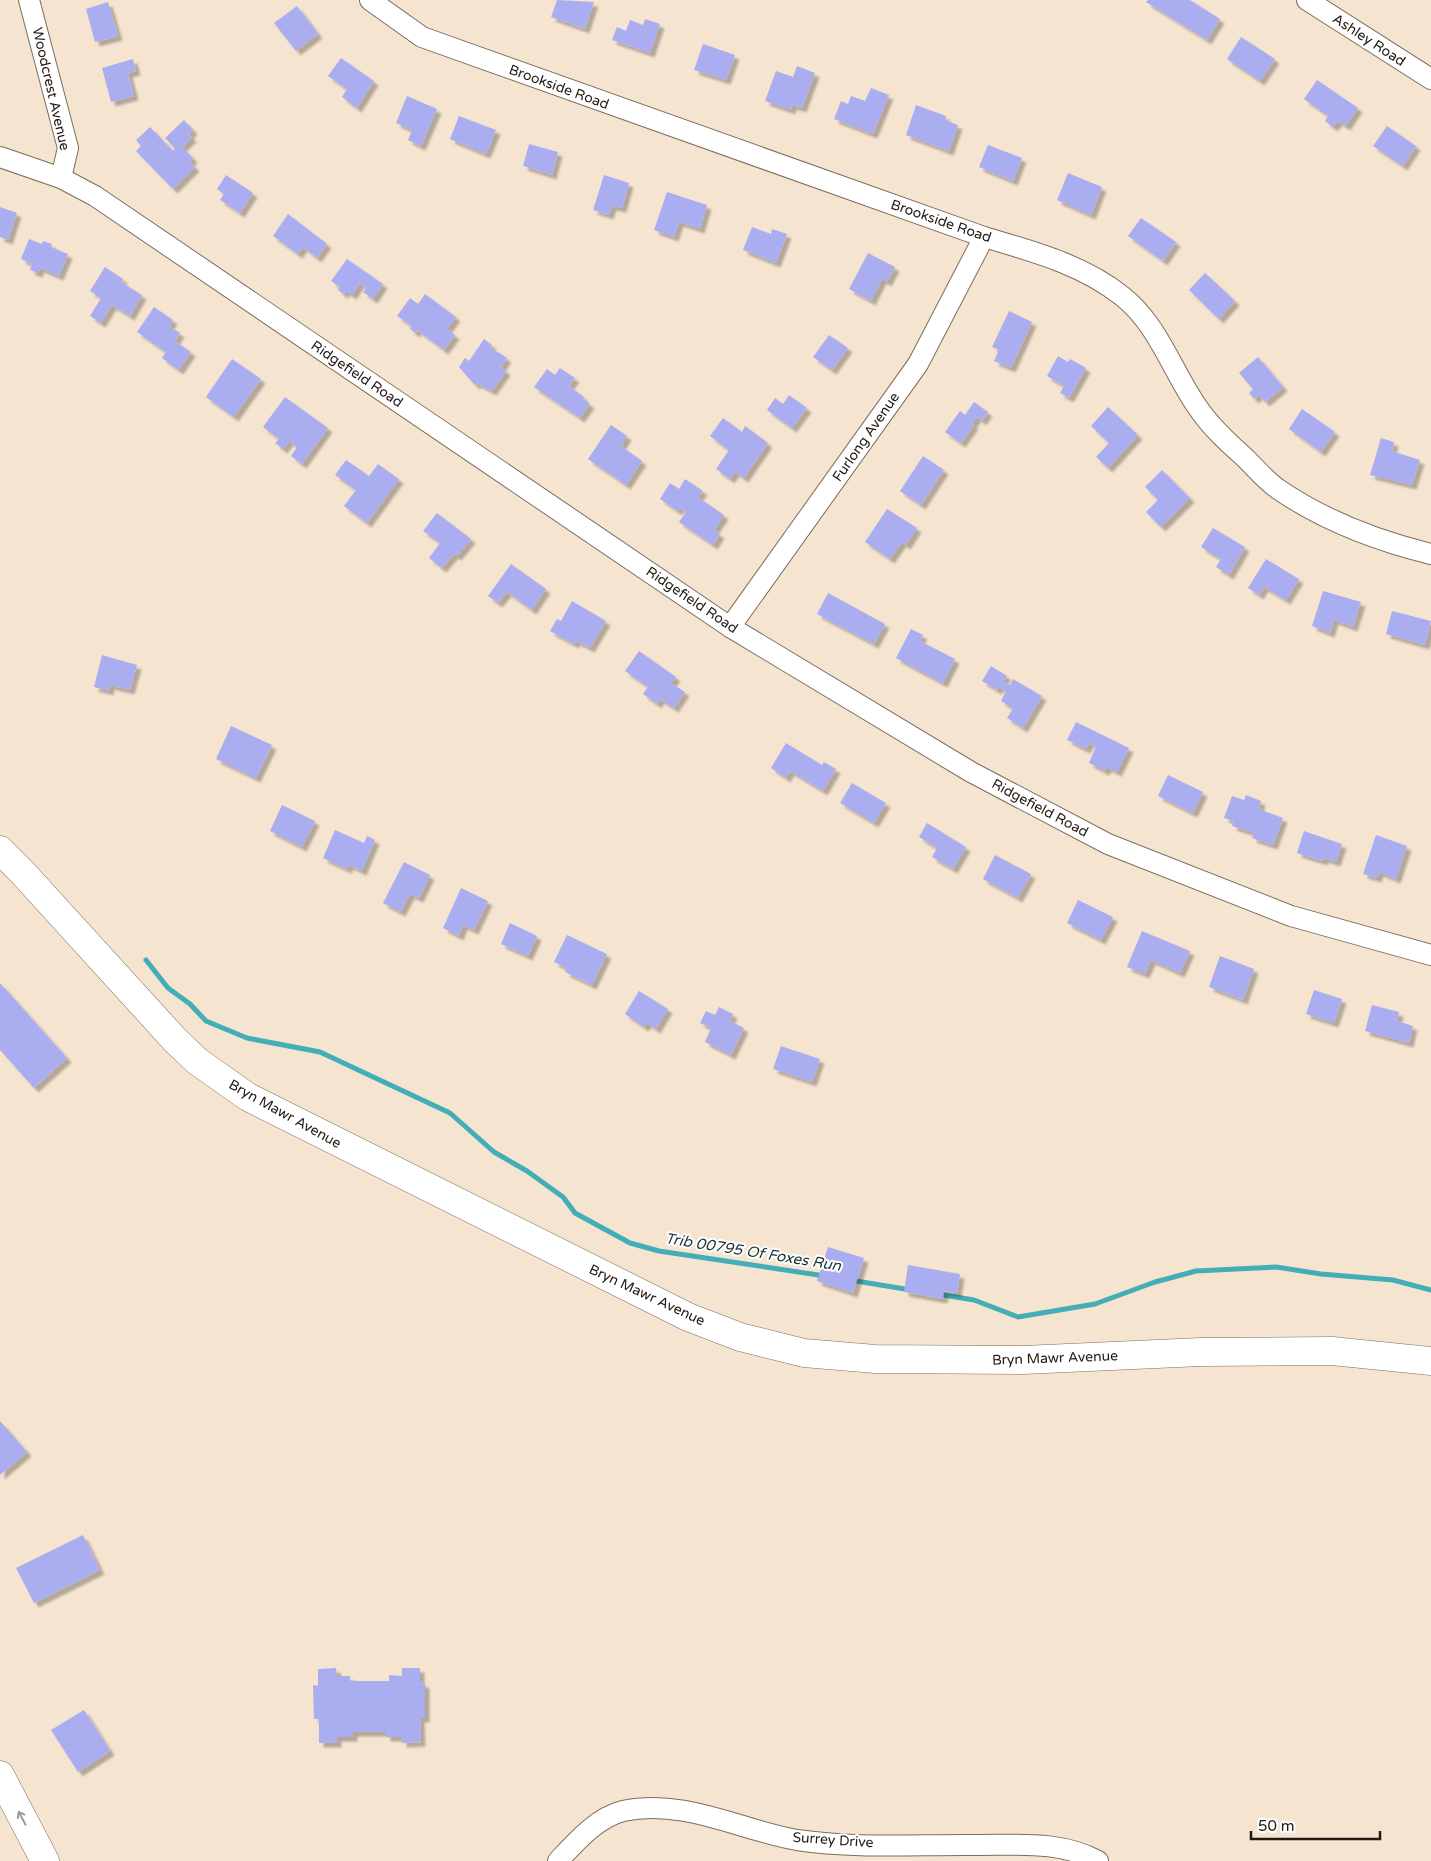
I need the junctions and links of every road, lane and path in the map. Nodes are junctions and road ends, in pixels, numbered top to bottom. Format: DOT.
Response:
graph roads {
  1 [pos="29,0"];
  2 [pos="370,0"];
  3 [pos="1307,0"];
  4 [pos="1431,79"];
  5 [pos="0,157"];
  6 [pos="61,178"];
  7 [pos="984,236"];
  8 [pos="1431,554"];
  9 [pos="730,627"];
  10 [pos="0,850"];
  11 [pos="1431,955"];
  12 [pos="1431,1361"];
  13 [pos="0,1775"];
  14 [pos="45,1861"];
  15 [pos="558,1861"];
  16 [pos="1098,1861"];
  1 -- 6 [label="street, Woodcrest Avenue"];
  2 -- 7 [label="street, Brookside Road"];
  3 -- 4 [label="street, Ashley Road"];
  5 -- 6 [label="street, Ridgefield Road"];
  6 -- 9 [label="street, Ridgefield Road"];
  7 -- 8 [label="street, Brookside Road"];
  7 -- 9 [label="street, Furlong Avenue"];
  9 -- 11 [label="street, Ridgefield Road"];
  10 -- 12 [label="main road, Bryn Mawr Avenue"];
  14 -- 13 [label="main road, one-way"];
  15 -- 16 [label="street, Surrey Drive"];
}
